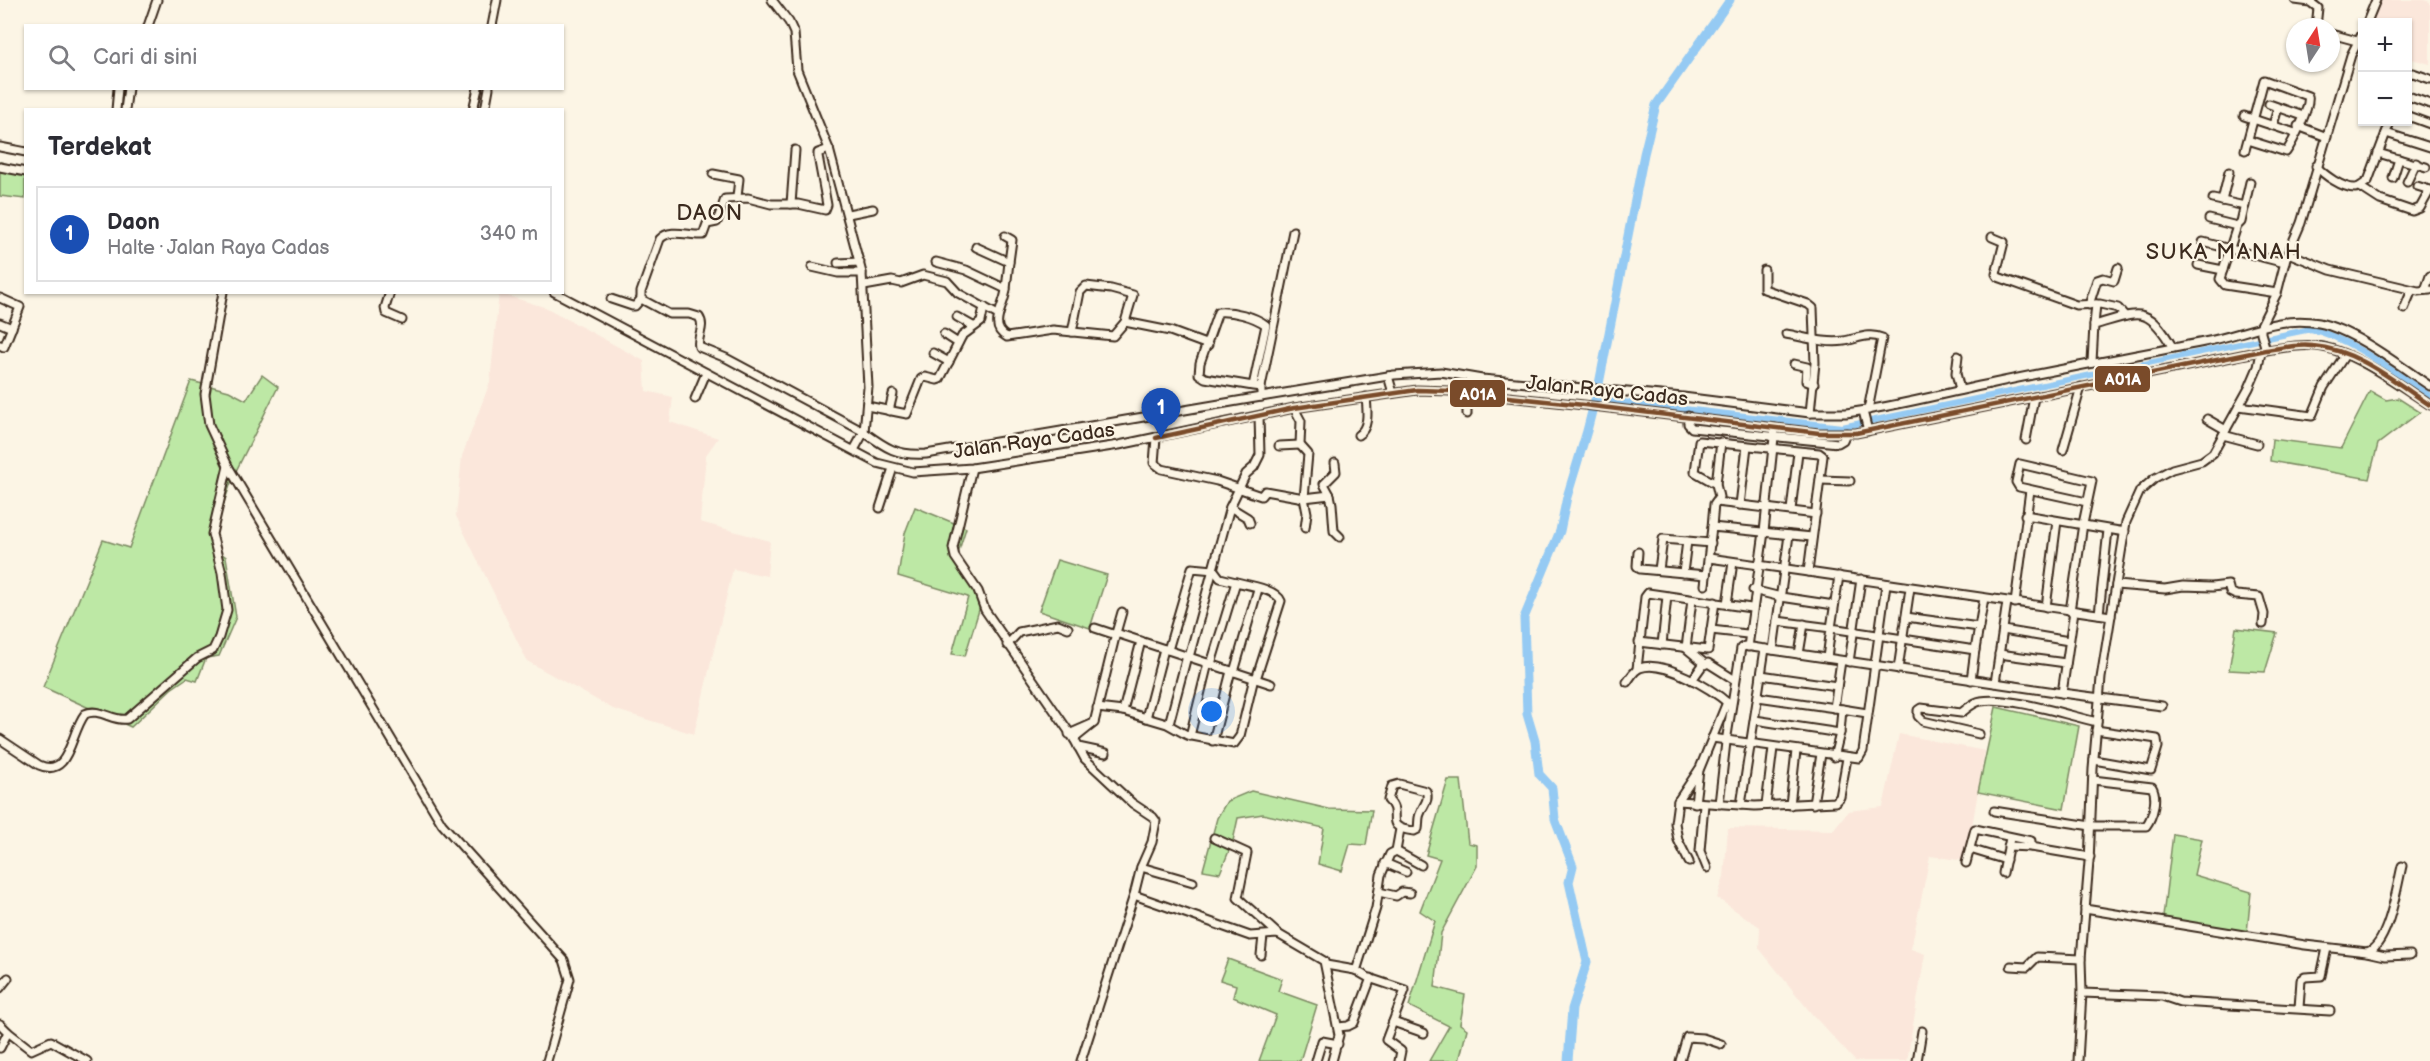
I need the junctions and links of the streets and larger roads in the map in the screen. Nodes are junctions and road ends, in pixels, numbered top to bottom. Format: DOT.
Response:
graph roads {
  1 [pos="157,0"];
  2 [pos="497,0"];
  3 [pos="772,0"];
  4 [pos="2295,0"];
  5 [pos="2376,0"];
  6 [pos="2318,18"];
  7 [pos="2369,18"];
  8 [pos="149,24"];
  9 [pos="492,24"];
  10 [pos="2340,36"];
  11 [pos="2357,41"];
  12 [pos="2412,73"];
  13 [pos="2430,79"];
  14 [pos="118,90"];
  15 [pos="128,90"];
  16 [pos="478,90"];
  17 [pos="489,90"];
  18 [pos="2412,97"];
  19 [pos="2270,104"];
  20 [pos="2430,104"];
  21 [pos="116,108"];
  22 [pos="125,108"];
  23 [pos="473,108"];
  24 [pos="485,108"];
  25 [pos="2278,108"];
  26 [pos="2244,116"];
  27 [pos="2303,116"];
  28 [pos="2412,117"];
  29 [pos="2254,119"];
  30 [pos="2430,124"];
  31 [pos="2273,125"];
  32 [pos="2389,126"];
  33 [pos="2296,130"];
  34 [pos="2386,133"];
  35 [pos="2327,136"];
  36 [pos="2248,140"];
  37 [pos="0,147"];
  38 [pos="2430,147"];
  39 [pos="829,149"];
  40 [pos="795,150"];
  41 [pos="2245,150"];
  42 [pos="24,152"];
  43 [pos="2379,153"];
  44 [pos="2399,159"];
  45 [pos="2415,163"];
  46 [pos="2316,166"];
  47 [pos="0,167"];
  48 [pos="2426,167"];
  49 [pos="24,172"];
  50 [pos="2229,172"];
  51 [pos="713,174"];
  52 [pos="2393,178"];
  53 [pos="2250,182"];
  54 [pos="2407,182"];
  55 [pos="2360,186"];
  56 [pos="2417,186"];
  57 [pos="2430,190"];
  58 [pos="737,197"];
  59 [pos="2213,199"];
  60 [pos="2222,201"];
  61 [pos="791,204"];
  62 [pos="2245,206"];
  63 [pos="873,209"];
  64 [pos="848,214"];
  65 [pos="2209,219"];
  66 [pos="2237,226"];
  67 [pos="1293,231"];
  68 [pos="1005,237"];
  69 [pos="1992,237"];
  70 [pos="2203,242"];
  71 [pos="976,247"];
  72 [pos="2230,249"];
  73 [pos="2288,253"];
  74 [pos="860,262"];
  75 [pos="936,262"];
  76 [pos="1009,262"];
  77 [pos="838,263"];
  78 [pos="2284,263"];
  79 [pos="2198,265"];
  80 [pos="812,267"];
  81 [pos="2118,268"];
  82 [pos="1764,270"];
  83 [pos="2223,270"];
  84 [pos="862,273"];
  85 [pos="2430,276"];
  86 [pos="864,286"];
  87 [pos="1006,289"];
  88 [pos="2412,290"];
  89 [pos="2428,290"];
  90 [pos="2277,293"];
  91 [pos="223,294"];
  92 [pos="389,294"];
  93 [pos="558,294"];
  94 [pos="0,298"];
  95 [pos="611,299"];
  96 [pos="641,299"];
  97 [pos="2093,304"];
  98 [pos="984,306"];
  99 [pos="2404,309"];
  100 [pos="998,315"];
  101 [pos="2125,316"];
  102 [pos="957,317"];
  103 [pos="402,320"];
  104 [pos="1125,322"];
  105 [pos="0,323"];
  106 [pos="2094,325"];
  107 [pos="973,326"];
  108 [pos="12,328"];
  109 [pos="2261,329"];
  110 [pos="1072,332"];
  111 [pos="944,334"];
  112 [pos="1786,334"];
  113 [pos="1814,338"];
  114 [pos="958,343"];
  115 [pos="0,345"];
  116 [pos="1208,345"];
  117 [pos="2173,348"];
  118 [pos="2263,349"];
  119 [pos="933,353"];
  120 [pos="2345,355"];
  121 [pos="1958,356"];
  122 [pos="949,362"];
  123 [pos="2092,362"];
  124 [pos="1794,364"];
  125 [pos="706,373"];
  126 [pos="1389,377"];
  127 [pos="1814,384"];
  128 [pos="1257,386"];
  129 [pos="2430,386"];
  130 [pos="2081,387"];
  131 [pos="1960,390"];
  132 [pos="1393,392"];
  133 [pos="1467,392"];
  134 [pos="893,394"];
  135 [pos="1261,397"];
  136 [pos="1366,397"];
  137 [pos="2034,397"];
  138 [pos="695,399"];
  139 [pos="2430,405"];
  140 [pos="867,406"];
  141 [pos="2240,406"];
  142 [pos="1294,408"];
  143 [pos="889,411"];
  144 [pos="1865,412"];
  145 [pos="1810,413"];
  146 [pos="1467,414"];
  147 [pos="1259,416"];
  148 [pos="1688,416"];
  149 [pos="2207,419"];
  150 [pos="1774,428"];
  151 [pos="1867,429"];
  152 [pos="2224,432"];
  153 [pos="863,433"];
  154 [pos="1358,435"];
  155 [pos="1773,437"];
  156 [pos="1819,437"];
  157 [pos="1156,438"];
  158 [pos="2026,440"];
  159 [pos="1721,442"];
  160 [pos="2257,444"];
  161 [pos="1279,446"];
  162 [pos="1300,446"];
  163 [pos="1747,446"];
  164 [pos="855,448"];
  165 [pos="1771,450"];
  166 [pos="2063,450"];
  167 [pos="1798,452"];
  168 [pos="1335,464"];
  169 [pos="228,466"];
  170 [pos="893,468"];
  171 [pos="972,468"];
  172 [pos="1820,480"];
  173 [pos="1850,481"];
  174 [pos="1716,484"];
  175 [pos="1239,489"];
  176 [pos="2030,490"];
  177 [pos="1330,495"];
  178 [pos="1304,498"];
  179 [pos="1716,502"];
  180 [pos="2087,502"];
  181 [pos="1740,505"];
  182 [pos="1230,507"];
  183 [pos="880,508"];
  184 [pos="1765,508"];
  185 [pos="1791,510"];
  186 [pos="1816,514"];
  187 [pos="2025,515"];
  188 [pos="2057,521"];
  189 [pos="1250,523"];
  190 [pos="2083,524"];
  191 [pos="1712,527"];
  192 [pos="1305,528"];
  193 [pos="2108,530"];
  194 [pos="1763,532"];
  195 [pos="2125,532"];
  196 [pos="1789,535"];
  197 [pos="1340,537"];
  198 [pos="1812,537"];
  199 [pos="1687,541"];
  200 [pos="1711,543"];
  201 [pos="1638,552"];
  202 [pos="1709,558"];
  203 [pos="1733,562"];
  204 [pos="1758,564"];
  205 [pos="1786,569"];
  206 [pos="1214,570"];
  207 [pos="1659,570"];
  208 [pos="1808,572"];
  209 [pos="1683,573"];
  210 [pos="1706,575"];
  211 [pos="1839,576"];
  212 [pos="1861,579"];
  213 [pos="1236,582"];
  214 [pos="1886,584"];
  215 [pos="1705,585"];
  216 [pos="2116,585"];
  217 [pos="1910,588"];
  218 [pos="1258,589"];
  219 [pos="1755,590"];
  220 [pos="1667,596"];
  221 [pos="1781,597"];
  222 [pos="1984,598"];
  223 [pos="1692,600"];
  224 [pos="2007,602"];
  225 [pos="1715,603"];
  226 [pos="2015,603"];
  227 [pos="1727,604"];
  228 [pos="1834,605"];
  229 [pos="2046,607"];
  230 [pos="1751,608"];
  231 [pos="2072,611"];
  232 [pos="1122,612"];
  233 [pos="2099,614"];
  234 [pos="2111,616"];
  235 [pos="1906,617"];
  236 [pos="1777,621"];
  237 [pos="1804,624"];
  238 [pos="2263,624"];
  239 [pos="1979,627"];
  240 [pos="1068,628"];
  241 [pos="1095,628"];
  242 [pos="1831,628"];
  243 [pos="1711,630"];
  244 [pos="2003,630"];
  245 [pos="1852,631"];
  246 [pos="1116,634"];
  247 [pos="1747,634"];
  248 [pos="1878,636"];
  249 [pos="1903,640"];
  250 [pos="1141,641"];
  251 [pos="2070,641"];
  252 [pos="1639,642"];
  253 [pos="1007,645"];
  254 [pos="1662,645"];
  255 [pos="1747,646"];
  256 [pos="1686,648"];
  257 [pos="1166,649"];
  258 [pos="1769,650"];
  259 [pos="1975,650"];
  260 [pos="1799,654"];
  261 [pos="2000,654"];
  262 [pos="1188,657"];
  263 [pos="1827,658"];
  264 [pos="1845,661"];
  265 [pos="1704,663"];
  266 [pos="2066,663"];
  267 [pos="1210,664"];
  268 [pos="1874,666"];
  269 [pos="1637,669"];
  270 [pos="1898,669"];
  271 [pos="1232,671"];
  272 [pos="1761,675"];
  273 [pos="1255,679"];
  274 [pos="1692,680"];
  275 [pos="1735,680"];
  276 [pos="1971,680"];
  277 [pos="1627,682"];
  278 [pos="1995,683"];
  279 [pos="1271,684"];
  280 [pos="1837,686"];
  281 [pos="2062,693"];
  282 [pos="1758,697"];
  283 [pos="2099,698"];
  284 [pos="1729,704"];
  285 [pos="2162,706"];
  286 [pos="1097,708"];
  287 [pos="1838,708"];
  288 [pos="1124,711"];
  289 [pos="1867,713"];
  290 [pos="1961,713"];
  291 [pos="1146,718"];
  292 [pos="1755,720"];
  293 [pos="1169,724"];
  294 [pos="2097,726"];
  295 [pos="1956,728"];
  296 [pos="1840,733"];
  297 [pos="1979,734"];
  298 [pos="1072,736"];
  299 [pos="1191,736"];
  300 [pos="1712,738"];
  301 [pos="0,739"];
  302 [pos="1212,741"];
  303 [pos="1726,741"];
  304 [pos="1751,745"];
  305 [pos="1078,747"];
  306 [pos="1773,748"];
  307 [pos="1796,751"];
  308 [pos="1106,753"];
  309 [pos="1821,754"];
  310 [pos="1834,757"];
  311 [pos="1847,758"];
  312 [pos="2094,760"];
  313 [pos="1700,768"];
  314 [pos="2093,780"];
  315 [pos="1678,801"];
  316 [pos="1695,803"];
  317 [pos="1704,804"];
  318 [pos="1719,804"];
  319 [pos="1814,804"];
  320 [pos="1741,805"];
  321 [pos="1766,805"];
  322 [pos="1790,805"];
  323 [pos="1994,810"];
  324 [pos="2091,826"];
  325 [pos="1400,829"];
  326 [pos="1214,838"];
  327 [pos="2009,842"];
  328 [pos="1970,849"];
  329 [pos="1396,851"];
  330 [pos="2090,857"];
  331 [pos="2006,860"];
  332 [pos="1689,862"];
  333 [pos="1385,863"];
  334 [pos="1966,863"];
  335 [pos="1421,866"];
  336 [pos="2402,866"];
  337 [pos="1141,867"];
  338 [pos="1707,868"];
  339 [pos="1406,872"];
  340 [pos="2003,873"];
  341 [pos="1193,882"];
  342 [pos="1379,892"];
  343 [pos="1410,893"];
  344 [pos="1134,895"];
  345 [pos="2085,909"];
  346 [pos="1278,934"];
  347 [pos="1263,936"];
  348 [pos="2327,948"];
  349 [pos="2367,952"];
  350 [pos="1261,955"];
  351 [pos="2410,955"];
  352 [pos="2081,959"];
  353 [pos="1326,965"];
  354 [pos="2011,966"];
  355 [pos="1355,970"];
  356 [pos="8,978"];
  357 [pos="1371,978"];
  358 [pos="0,988"];
  359 [pos="2082,993"];
  360 [pos="2299,1008"];
  361 [pos="2330,1011"];
  362 [pos="1393,1022"];
  363 [pos="0,1024"];
  364 [pos="1338,1027"];
  365 [pos="1922,1031"];
  366 [pos="8,1032"];
  367 [pos="1424,1033"];
  368 [pos="1338,1044"];
  369 [pos="1721,1044"];
  370 [pos="0,1047"];
  371 [pos="87,1061"];
  372 [pos="547,1061"];
  373 [pos="1081,1061"];
  374 [pos="1316,1061"];
  375 [pos="1332,1061"];
  376 [pos="1399,1061"];
  377 [pos="1680,1061"];
  378 [pos="1917,1061"];
  379 [pos="2078,1061"];
  1 -- 8 [label="street"];
  2 -- 9 [label="street"];
  3 -- 39 [label="street"];
  4 -- 6 [label="street"];
  5 -- 7 [label="street"];
  10 -- 11 [label="street"];
  11 -- 35 [label="street"];
  12 -- 13 [label="street"];
  14 -- 21 [label="street"];
  15 -- 22 [label="street"];
  16 -- 23 [label="street"];
  17 -- 24 [label="street"];
  18 -- 20 [label="street"];
  19 -- 25 [label="street"];
  25 -- 27 [label="street"];
  25 -- 31 [label="street"];
  26 -- 29 [label="street"];
  27 -- 29 [label="street"];
  27 -- 33 [label="street"];
  28 -- 30 [label="street"];
  29 -- 31 [label="street"];
  29 -- 36 [label="street"];
  31 -- 33 [label="street"];
  32 -- 34 [label="street"];
  33 -- 35 [label="street"];
  33 -- 36 [label="street"];
  34 -- 38 [label="street"];
  34 -- 43 [label="street"];
  35 -- 46 [label="street"];
  36 -- 41 [label="street"];
  37 -- 42 [label="street"];
  39 -- 61 [label="street"];
  39 -- 64 [label="street"];
  40 -- 61 [label="street"];
  43 -- 44 [label="street"];
  43 -- 55 [label="street"];
  44 -- 45 [label="street"];
  44 -- 52 [label="street"];
  45 -- 48 [label="street"];
  45 -- 54 [label="street"];
  46 -- 55 [label="street"];
  46 -- 73 [label="street"];
  47 -- 49 [label="street"];
  50 -- 60 [label="street"];
  51 -- 58 [label="street"];
  53 -- 62 [label="street"];
  55 -- 57 [label="street"];
  56 -- 57 [label="street"];
  58 -- 61 [label="street"];
  58 -- 96 [label="street"];
  59 -- 60 [label="street"];
  60 -- 62 [label="street"];
  62 -- 66 [label="street"];
  63 -- 64 [label="street"];
  64 -- 74 [label="street"];
  65 -- 66 [label="street"];
  66 -- 72 [label="street"];
  67 -- 128 [label="street"];
  68 -- 76 [label="street"];
  69 -- 97 [label="street"];
  70 -- 72 [label="street"];
  71 -- 76 [label="street"];
  72 -- 78 [label="street"];
  72 -- 83 [label="street"];
  73 -- 78 [label="street"];
  73 -- 88 [label="street"];
  74 -- 77 [label="street"];
  74 -- 84 [label="street"];
  75 -- 87 [label="street"];
  76 -- 87 [label="street"];
  78 -- 90 [label="street"];
  79 -- 83 [label="street"];
  80 -- 84 [label="street"];
  81 -- 97 [label="street"];
  82 -- 113 [label="street"];
  83 -- 90 [label="street"];
  84 -- 86 [label="street"];
  85 -- 89 [label="street"];
  86 -- 98 [label="street"];
  86 -- 140 [label="street"];
  87 -- 100 [label="street"];
  88 -- 89 [label="street"];
  88 -- 99 [label="street"];
  90 -- 109 [label="street"];
  91 -- 169 [label="street"];
  92 -- 103 [label="street"];
  93 -- 125 [label="street, Jalan Raya Cadas"];
  94 -- 108 [label="street"];
  95 -- 96 [label="street"];
  96 -- 153 [label="street"];
  97 -- 101 [label="street"];
  97 -- 106 [label="street"];
  98 -- 100 [label="street"];
  98 -- 107 [label="street"];
  100 -- 110 [label="street"];
  101 -- 106 [label="street"];
  101 -- 117 [label="street"];
  102 -- 107 [label="street"];
  104 -- 110 [label="street"];
  104 -- 110 [label="street"];
  104 -- 116 [label="street"];
  105 -- 108 [label="street"];
  106 -- 123 [label="street"];
  107 -- 114 [label="street"];
  108 -- 115 [label="street"];
  109 -- 117 [label="street"];
  109 -- 118 [label="street"];
  109 -- 129 [label="street"];
  111 -- 114 [label="street"];
  112 -- 113 [label="street"];
  113 -- 127 [label="street"];
  113 -- 144 [label="street"];
  114 -- 122 [label="street"];
  116 -- 128 [label="street"];
  116 -- 128 [label="street"];
  117 -- 123 [label="street"];
  118 -- 120 [label="street, Jalan Raya Cadas"];
  118 -- 130 [label="street, Jalan Raya Cadas"];
  118 -- 141 [label="street"];
  119 -- 122 [label="street"];
  120 -- 139 [label="street, Jalan Raya Cadas"];
  120 -- 141 [label="street"];
  121 -- 131 [label="street"];
  122 -- 143 [label="street"];
  123 -- 131 [label="street"];
  124 -- 127 [label="street"];
  125 -- 138 [label="street"];
  125 -- 164 [label="street, Jalan Raya Cadas"];
  126 -- 132 [label="street"];
  126 -- 135 [label="street"];
  126 -- 145 [label="street"];
  127 -- 145 [label="street"];
  128 -- 135 [label="street"];
  130 -- 137 [label="street, Jalan Raya Cadas"];
  130 -- 166 [label="street"];
  131 -- 144 [label="street"];
  132 -- 133 [label="street, Jalan Raya Cadas"];
  132 -- 136 [label="street, Jalan Raya Cadas"];
  133 -- 146 [label="street"];
  133 -- 148 [label="street, Jalan Raya Cadas"];
  134 -- 143 [label="street"];
  135 -- 153 [label="street"];
  136 -- 142 [label="street, Jalan Raya Cadas"];
  136 -- 154 [label="street"];
  137 -- 151 [label="street, Jalan Raya Cadas"];
  137 -- 158 [label="street"];
  140 -- 143 [label="street"];
  140 -- 153 [label="street"];
  141 -- 152 [label="street"];
  142 -- 147 [label="street, Jalan Raya Cadas"];
  142 -- 162 [label="street"];
  144 -- 145 [label="street"];
  144 -- 151 [label="street"];
  147 -- 157 [label="street, Jalan Raya Cadas"];
  147 -- 175 [label="street"];
  148 -- 150 [label="street, Jalan Raya Cadas"];
  148 -- 155 [label="street"];
  149 -- 152 [label="street"];
  150 -- 155 [label="street"];
  150 -- 156 [label="street, Jalan Raya Cadas"];
  151 -- 156 [label="street, Jalan Raya Cadas"];
  152 -- 160 [label="street"];
  152 -- 195 [label="street"];
  153 -- 164 [label="street"];
  155 -- 156 [label="street"];
  155 -- 165 [label="street"];
  157 -- 171 [label="street, Jalan Raya Cadas"];
  157 -- 175 [label="street"];
  159 -- 163 [label="street"];
  159 -- 174 [label="street"];
  159 -- 174 [label="street"];
  161 -- 162 [label="street"];
  162 -- 178 [label="street"];
  163 -- 165 [label="street"];
  163 -- 181 [label="street"];
  164 -- 170 [label="street, Jalan Raya Cadas"];
  165 -- 167 [label="street"];
  165 -- 184 [label="street"];
  167 -- 172 [label="street"];
  167 -- 185 [label="street"];
  168 -- 177 [label="street"];
  169 -- 301 [label="street"];
  169 -- 372 [label="street"];
  170 -- 171 [label="street, Jalan Raya Cadas"];
  170 -- 183 [label="street"];
  171 -- 253 [label="street"];
  172 -- 173 [label="street"];
  172 -- 186 [label="street"];
  174 -- 179 [label="street"];
  175 -- 178 [label="street"];
  175 -- 182 [label="street"];
  176 -- 180 [label="street"];
  176 -- 180 [label="street"];
  176 -- 187 [label="street"];
  177 -- 178 [label="street"];
  177 -- 197 [label="street"];
  178 -- 192 [label="street"];
  179 -- 181 [label="street"];
  179 -- 191 [label="street"];
  180 -- 190 [label="street"];
  181 -- 184 [label="street"];
  182 -- 189 [label="street"];
  182 -- 206 [label="street"];
  184 -- 185 [label="street"];
  184 -- 194 [label="street"];
  185 -- 186 [label="street"];
  186 -- 198 [label="street"];
  187 -- 188 [label="street"];
  187 -- 226 [label="street"];
  188 -- 190 [label="street"];
  188 -- 229 [label="street"];
  190 -- 193 [label="street"];
  190 -- 231 [label="street"];
  191 -- 194 [label="street"];
  191 -- 200 [label="street"];
  193 -- 195 [label="street"];
  193 -- 233 [label="street"];
  194 -- 196 [label="street"];
  194 -- 204 [label="street"];
  195 -- 216 [label="street"];
  196 -- 198 [label="street"];
  196 -- 205 [label="street"];
  198 -- 208 [label="street"];
  199 -- 200 [label="street"];
  199 -- 207 [label="street"];
  199 -- 209 [label="street"];
  200 -- 202 [label="street"];
  201 -- 207 [label="street"];
  202 -- 203 [label="street"];
  202 -- 210 [label="street"];
  203 -- 204 [label="street"];
  203 -- 227 [label="street"];
  204 -- 205 [label="street"];
  204 -- 219 [label="street"];
  205 -- 208 [label="street"];
  205 -- 221 [label="street"];
  206 -- 213 [label="street"];
  206 -- 257 [label="street"];
  206 -- 262 [label="street"];
  207 -- 209 [label="street"];
  208 -- 211 [label="street"];
  209 -- 210 [label="street"];
  210 -- 215 [label="street"];
  211 -- 212 [label="street"];
  211 -- 228 [label="street"];
  212 -- 214 [label="street"];
  212 -- 245 [label="street"];
  213 -- 218 [label="street"];
  213 -- 267 [label="street"];
  214 -- 217 [label="street"];
  214 -- 248 [label="street"];
  216 -- 234 [label="street"];
  216 -- 238 [label="street"];
  217 -- 222 [label="street"];
  217 -- 235 [label="street"];
  218 -- 271 [label="street"];
  218 -- 273 [label="street"];
  219 -- 221 [label="street"];
  219 -- 230 [label="street"];
  219 -- 255 [label="street"];
  220 -- 223 [label="street"];
  220 -- 252 [label="street"];
  220 -- 254 [label="street"];
  221 -- 228 [label="street"];
  221 -- 236 [label="street"];
  222 -- 224 [label="street"];
  222 -- 239 [label="street"];
  223 -- 225 [label="street"];
  223 -- 256 [label="street"];
  224 -- 226 [label="street"];
  224 -- 244 [label="street"];
  225 -- 227 [label="street"];
  225 -- 243 [label="street"];
  226 -- 229 [label="street"];
  227 -- 230 [label="street"];
  228 -- 242 [label="street"];
  229 -- 231 [label="street"];
  230 -- 247 [label="street"];
  231 -- 233 [label="street"];
  231 -- 251 [label="street"];
  232 -- 246 [label="street"];
  233 -- 234 [label="street"];
  234 -- 283 [label="street"];
  235 -- 239 [label="street"];
  235 -- 249 [label="street"];
  236 -- 237 [label="street"];
  236 -- 258 [label="street"];
  237 -- 242 [label="street"];
  237 -- 260 [label="street"];
  239 -- 259 [label="street"];
  240 -- 253 [label="street"];
  241 -- 246 [label="street"];
  242 -- 245 [label="street"];
  242 -- 263 [label="street"];
  243 -- 247 [label="street"];
  243 -- 256 [label="street"];
  244 -- 251 [label="street"];
  244 -- 261 [label="street"];
  245 -- 248 [label="street"];
  245 -- 264 [label="street"];
  246 -- 250 [label="street"];
  246 -- 286 [label="street"];
  247 -- 255 [label="street"];
  248 -- 249 [label="street"];
  248 -- 268 [label="street"];
  249 -- 259 [label="street"];
  249 -- 270 [label="street"];
  250 -- 257 [label="street"];
  250 -- 288 [label="street"];
  251 -- 266 [label="street"];
  252 -- 254 [label="street"];
  252 -- 269 [label="street"];
  253 -- 298 [label="street"];
  254 -- 256 [label="street"];
  255 -- 258 [label="street"];
  255 -- 275 [label="street"];
  256 -- 265 [label="street"];
  257 -- 262 [label="street"];
  257 -- 291 [label="street"];
  258 -- 260 [label="street"];
  258 -- 272 [label="street"];
  259 -- 276 [label="street"];
  260 -- 263 [label="street"];
  261 -- 266 [label="street"];
  261 -- 278 [label="street"];
  262 -- 267 [label="street"];
  262 -- 293 [label="street"];
  263 -- 264 [label="street"];
  264 -- 268 [label="street"];
  264 -- 280 [label="street"];
  265 -- 274 [label="street"];
  265 -- 275 [label="street"];
  266 -- 281 [label="street"];
  267 -- 271 [label="street"];
  267 -- 299 [label="street"];
  268 -- 270 [label="street"];
  268 -- 289 [label="street"];
  269 -- 274 [label="street"];
  269 -- 277 [label="street"];
  270 -- 276 [label="street"];
  271 -- 273 [label="street"];
  271 -- 302 [label="street"];
  272 -- 280 [label="street"];
  272 -- 282 [label="street"];
  273 -- 279 [label="street"];
  273 -- 302 [label="street"];
  274 -- 284 [label="street"];
  275 -- 284 [label="street"];
  276 -- 278 [label="street"];
  278 -- 281 [label="street"];
  280 -- 287 [label="street"];
  281 -- 283 [label="street"];
  282 -- 287 [label="street"];
  282 -- 292 [label="street"];
  283 -- 285 [label="street"];
  283 -- 294 [label="street"];
  284 -- 300 [label="street"];
  284 -- 303 [label="street"];
  286 -- 288 [label="street"];
  286 -- 298 [label="street"];
  287 -- 289 [label="street"];
  287 -- 296 [label="street"];
  288 -- 291 [label="street"];
  289 -- 311 [label="street"];
  290 -- 294 [label="street"];
  290 -- 295 [label="street"];
  290 -- 295 [label="street"];
  291 -- 293 [label="street"];
  292 -- 296 [label="street"];
  292 -- 304 [label="street"];
  293 -- 299 [label="street"];
  294 -- 312 [label="street"];
  294 -- 312 [label="street"];
  295 -- 297 [label="street"];
  296 -- 310 [label="street"];
  298 -- 305 [label="street"];
  299 -- 302 [label="street"];
  300 -- 303 [label="street"];
  300 -- 313 [label="street"];
  303 -- 304 [label="street"];
  303 -- 318 [label="street"];
  304 -- 306 [label="street"];
  304 -- 320 [label="street"];
  305 -- 308 [label="street"];
  305 -- 337 [label="street"];
  306 -- 307 [label="street"];
  306 -- 321 [label="street"];
  307 -- 309 [label="street"];
  307 -- 322 [label="street"];
  309 -- 310 [label="street"];
  309 -- 319 [label="street"];
  310 -- 311 [label="street"];
  311 -- 319 [label="street"];
  312 -- 314 [label="street"];
  313 -- 315 [label="street"];
  313 -- 316 [label="street"];
  314 -- 324 [label="street"];
  314 -- 324 [label="street"];
  315 -- 316 [label="street"];
  315 -- 332 [label="street"];
  316 -- 317 [label="street"];
  317 -- 318 [label="street"];
  317 -- 338 [label="street"];
  318 -- 320 [label="street"];
  319 -- 322 [label="street"];
  320 -- 321 [label="street"];
  321 -- 322 [label="street"];
  323 -- 324 [label="street"];
  324 -- 330 [label="street"];
  325 -- 325 [label="street"];
  325 -- 329 [label="street"];
  326 -- 346 [label="street"];
  327 -- 328 [label="street"];
  327 -- 330 [label="street"];
  327 -- 331 [label="street"];
  328 -- 331 [label="street"];
  328 -- 334 [label="street"];
  329 -- 333 [label="street"];
  329 -- 335 [label="street"];
  330 -- 345 [label="street"];
  331 -- 340 [label="street"];
  333 -- 339 [label="street"];
  333 -- 342 [label="street"];
  336 -- 349 [label="street"];
  337 -- 341 [label="street"];
  337 -- 344 [label="street"];
  342 -- 343 [label="street"];
  342 -- 355 [label="street"];
  344 -- 347 [label="street"];
  344 -- 373 [label="street"];
  345 -- 348 [label="street"];
  345 -- 352 [label="street"];
  346 -- 347 [label="street"];
  346 -- 353 [label="street"];
  347 -- 350 [label="street"];
  348 -- 349 [label="street"];
  348 -- 360 [label="street"];
  349 -- 351 [label="street"];
  352 -- 354 [label="street"];
  352 -- 359 [label="street"];
  353 -- 355 [label="street"];
  353 -- 364 [label="street"];
  355 -- 357 [label="street"];
  356 -- 358 [label="street"];
  357 -- 362 [label="street"];
  357 -- 364 [label="street"];
  359 -- 360 [label="street"];
  359 -- 379 [label="street"];
  360 -- 361 [label="street"];
  362 -- 367 [label="street"];
  362 -- 376 [label="street"];
  363 -- 366 [label="street"];
  364 -- 368 [label="street"];
  365 -- 378 [label="street"];
  366 -- 370 [label="street"];
  366 -- 371 [label="street"];
  368 -- 374 [label="street"];
  368 -- 375 [label="street"];
  369 -- 377 [label="street"];
}
